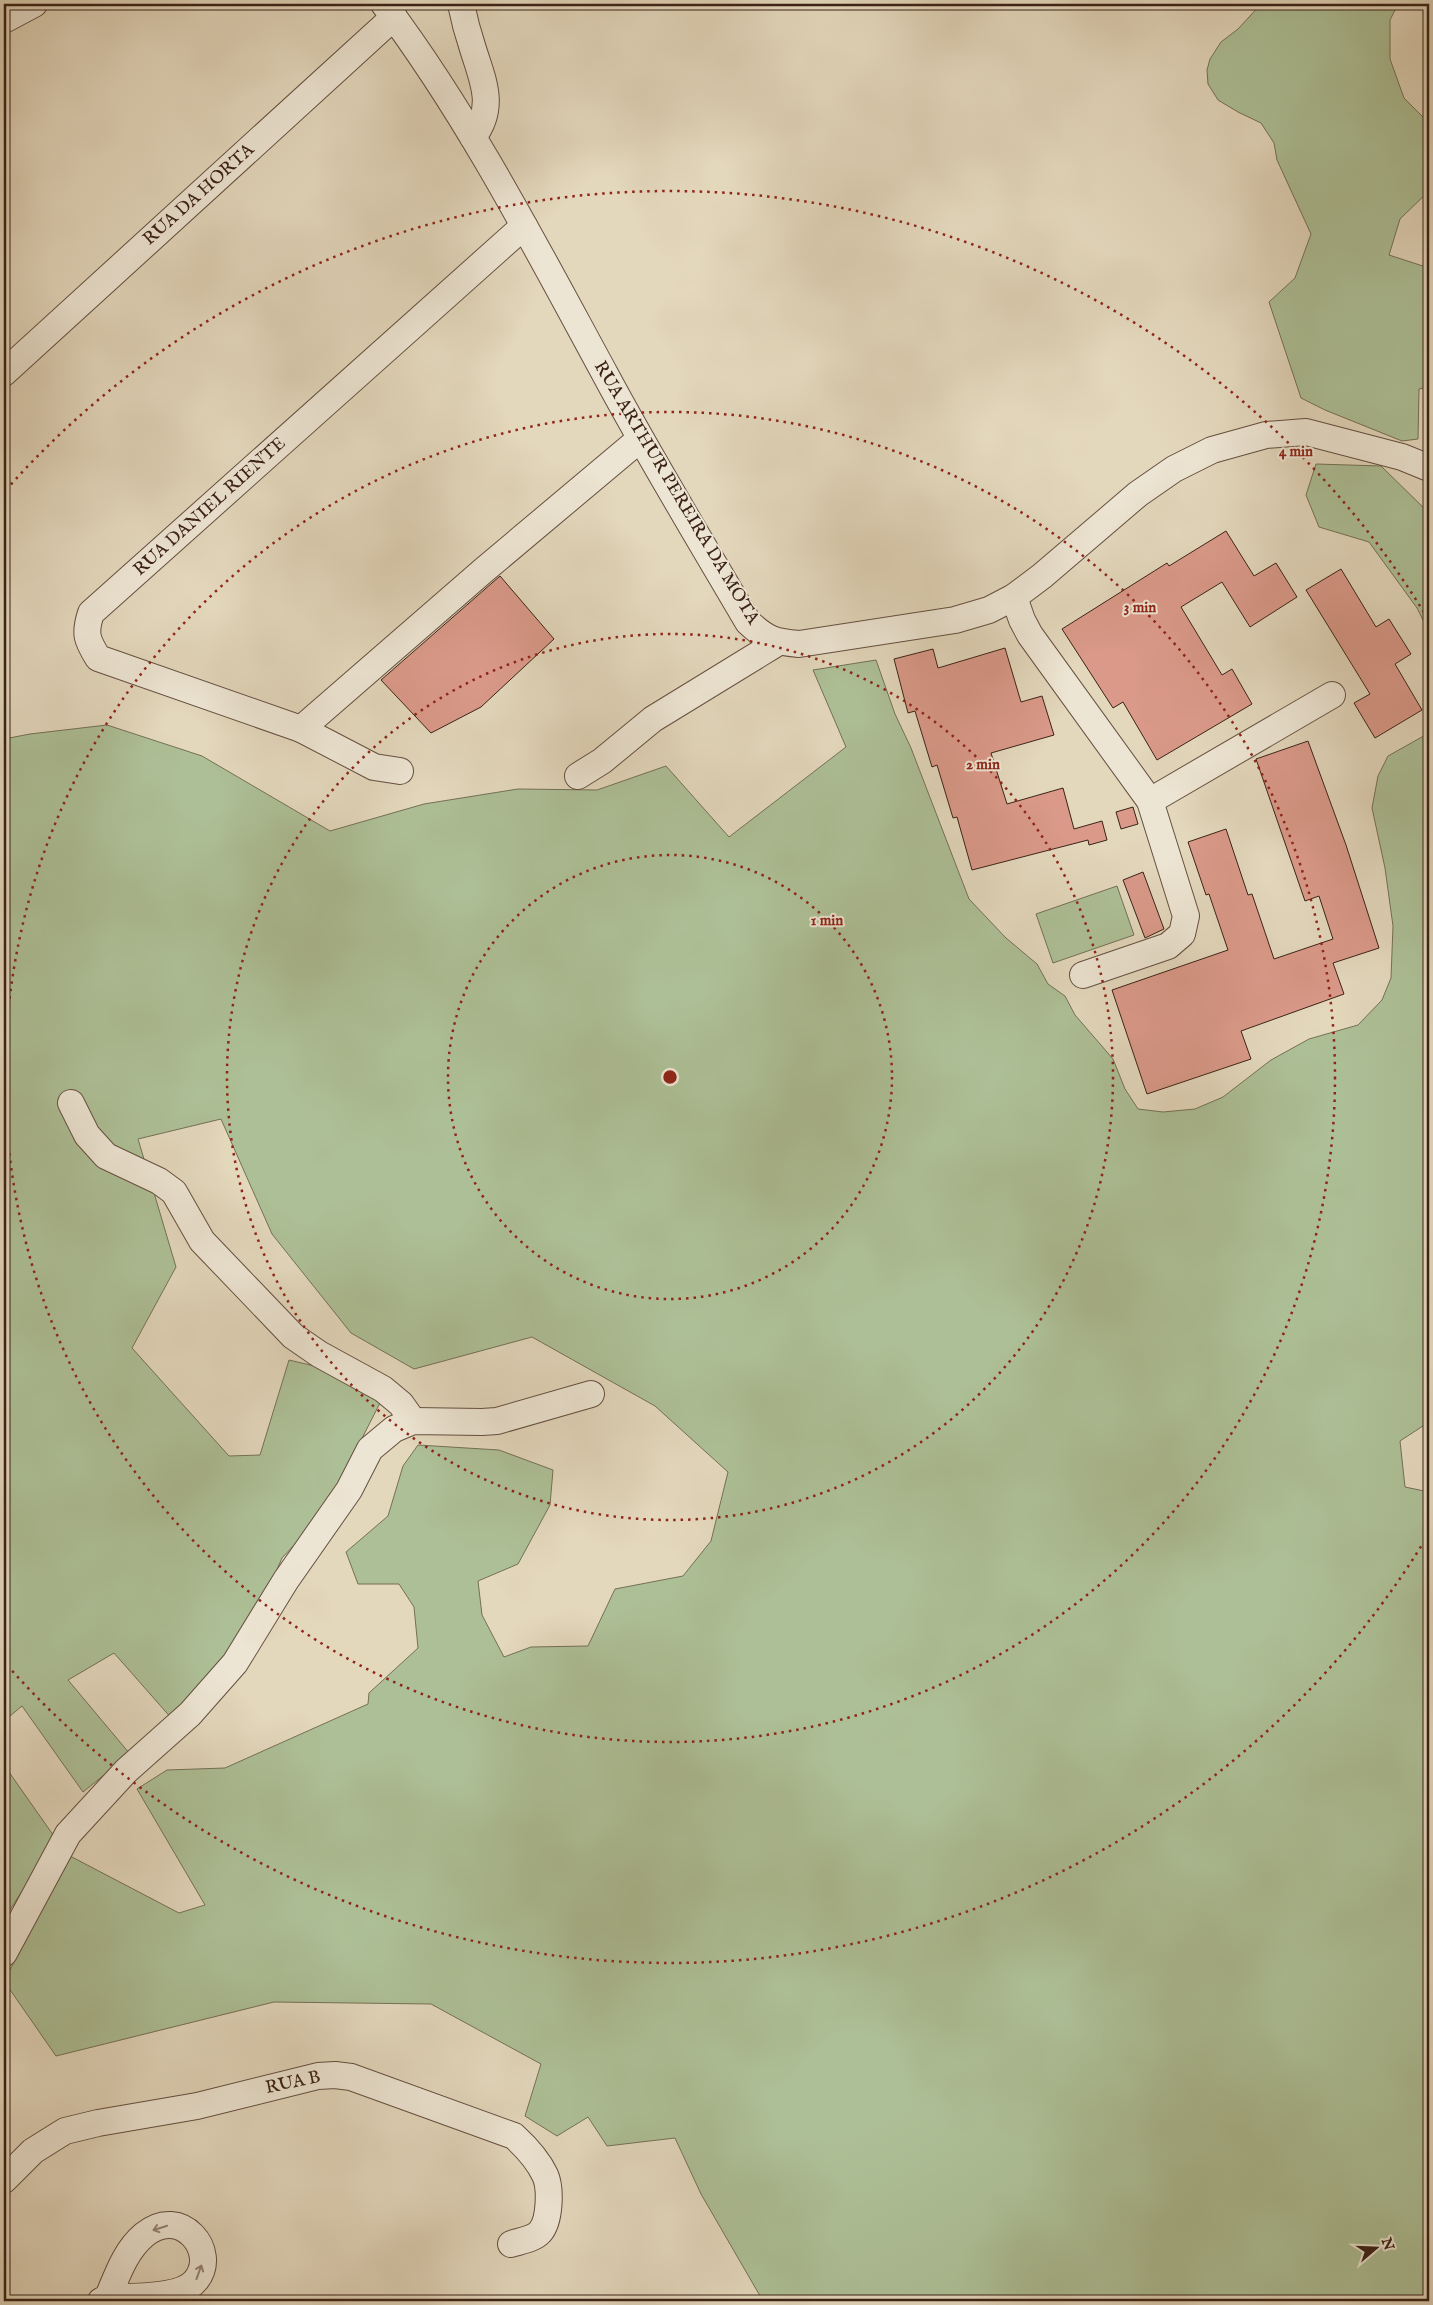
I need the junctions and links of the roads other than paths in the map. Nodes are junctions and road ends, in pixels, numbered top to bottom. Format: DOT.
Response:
graph roads {
  1 [pos="34,4"];
  2 [pos="461,4"];
  3 [pos="389,10"];
  4 [pos="4,20"];
  5 [pos="472,137"];
  6 [pos="524,226"];
  7 [pos="8,359"];
  8 [pos="640,439"];
  9 [pos="1429,468"];
  10 [pos="1014,597"];
  11 [pos="776,643"];
  12 [pos="1332,695"];
  13 [pos="301,729"];
  14 [pos="400,771"];
  15 [pos="578,776"];
  16 [pos="1150,801"];
  17 [pos="1083,975"];
  18 [pos="71,1103"];
  19 [pos="591,1394"];
  20 [pos="413,1421"];
  21 [pos="4,1953"];
  22 [pos="4,2180"];
  23 [pos="512,2244"];
  1 -- 4 [label="street"];
  2 -- 5 [label="street"];
  3 -- 5 [label="street, RUA ARTHUR PEREIRA DA MOTA"];
  3 -- 7 [label="street, RUA DA HORTA"];
  5 -- 6 [label="street, RUA ARTHUR PEREIRA DA MOTA"];
  6 -- 8 [label="street, RUA ARTHUR PEREIRA DA MOTA"];
  6 -- 13 [label="street, RUA DANIEL RIENTE"];
  8 -- 11 [label="street, RUA ARTHUR PEREIRA DA MOTA"];
  8 -- 13 [label="street"];
  9 -- 10 [label="street"];
  10 -- 11 [label="street"];
  10 -- 16 [label="street"];
  11 -- 15 [label="street"];
  12 -- 16 [label="street"];
  13 -- 14 [label="street, RUA DANIEL RIENTE"];
  16 -- 17 [label="street"];
  18 -- 20 [label="street"];
  19 -- 20 [label="street"];
  20 -- 21 [label="street"];
  22 -- 23 [label="street, RUA B"];
}
